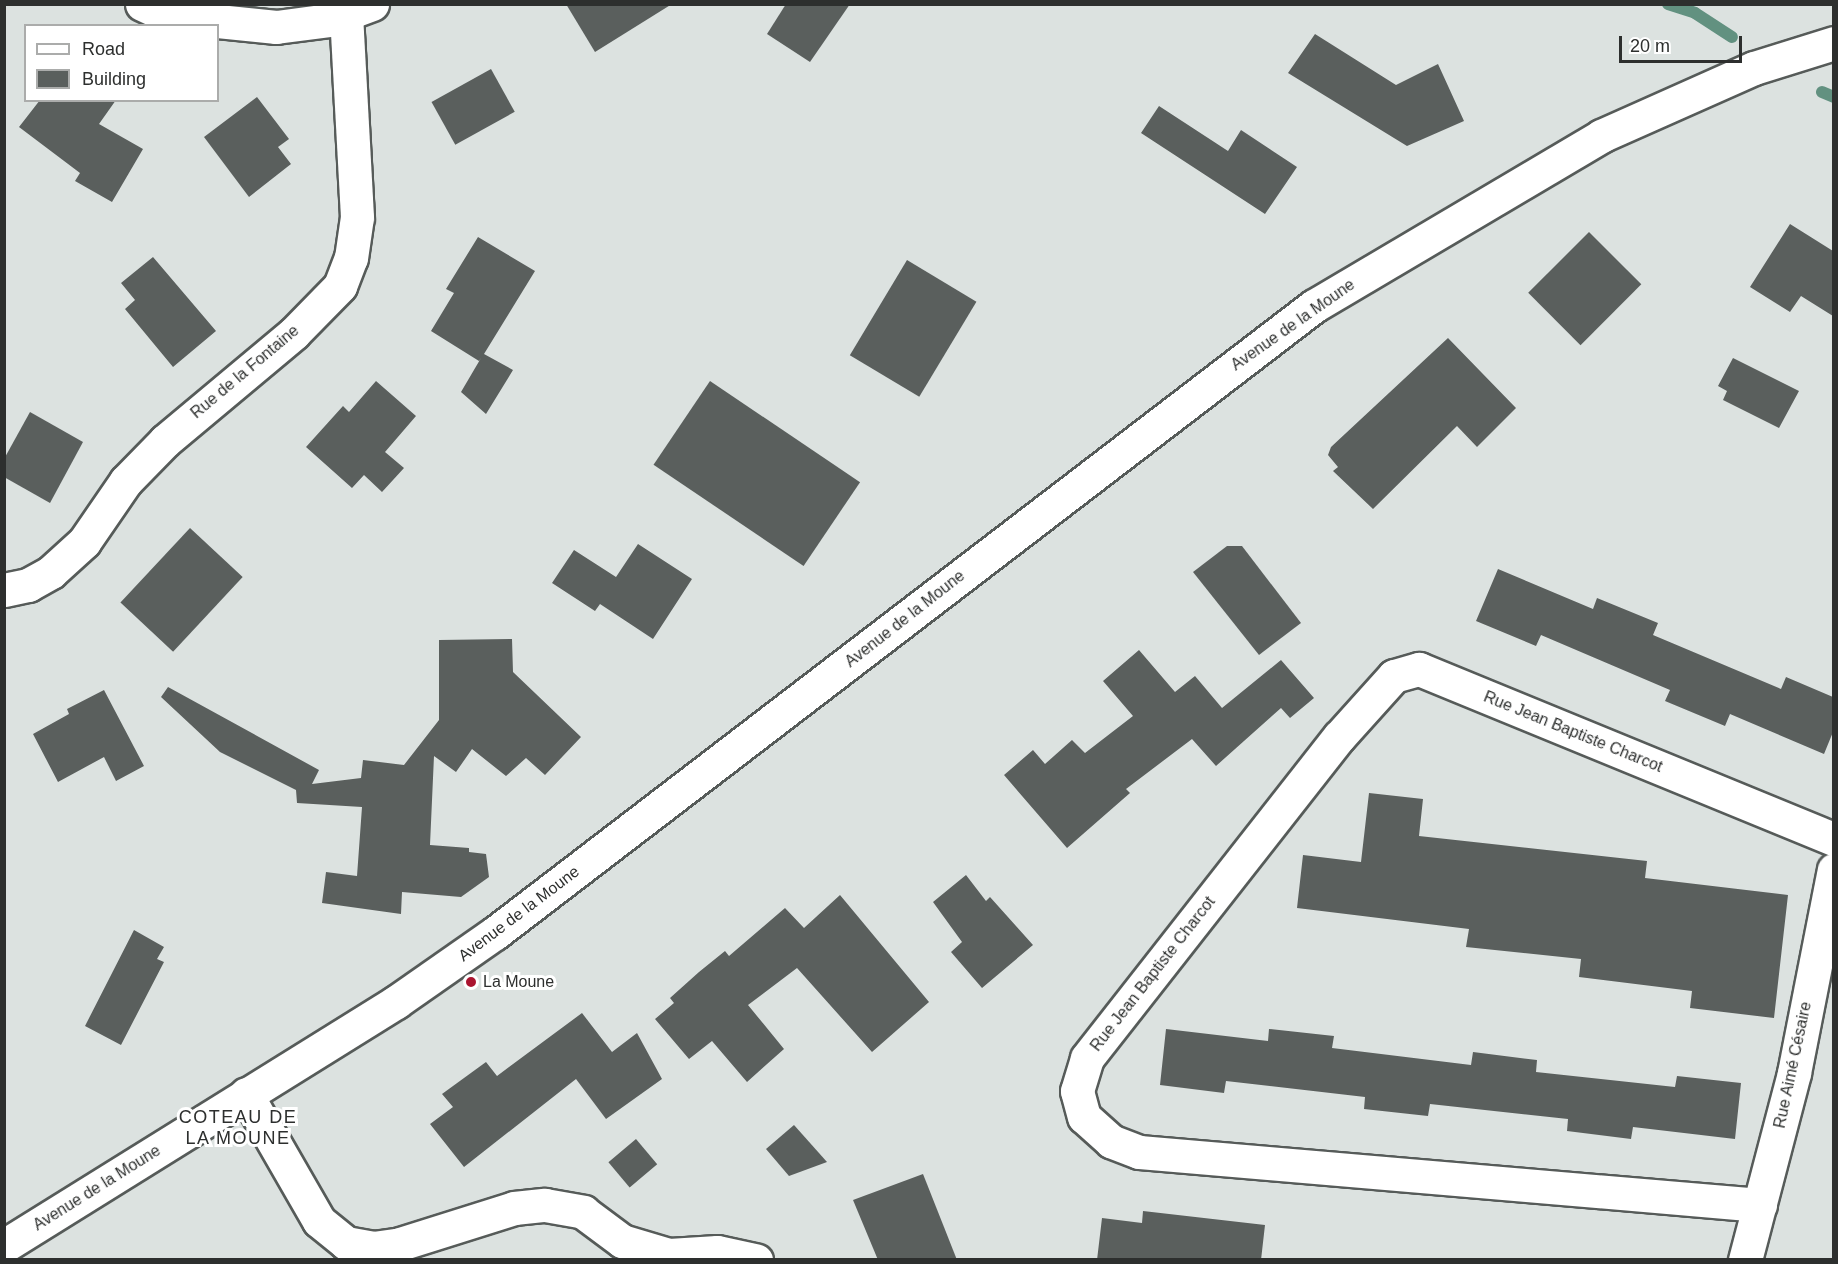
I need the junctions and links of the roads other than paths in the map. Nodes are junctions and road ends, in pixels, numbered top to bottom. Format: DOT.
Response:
graph roads {
  1 [pos="142,4"];
  2 [pos="359,9"];
  3 [pos="1833,43"];
  4 [pos="4,590"];
  5 [pos="1833,839"];
  6 [pos="1833,870"];
  7 [pos="246,1094"];
  8 [pos="1760,1205"];
  9 [pos="4,1246"];
  10 [pos="756,1260"];
  11 [pos="1745,1260"];
  1 -- 2 [label="street"];
  2 -- 4 [label="street, Rue de la Fontaine"];
  3 -- 7 [label="street, Avenue de la Moune"];
  5 -- 8 [label="street, Rue Jean Baptiste Charcot"];
  6 -- 8 [label="street, Rue Aimé Césaire"];
  7 -- 9 [label="street, Avenue de la Moune"];
  7 -- 10 [label="street"];
  8 -- 11 [label="street, Rue Aimé Césaire"];
}
